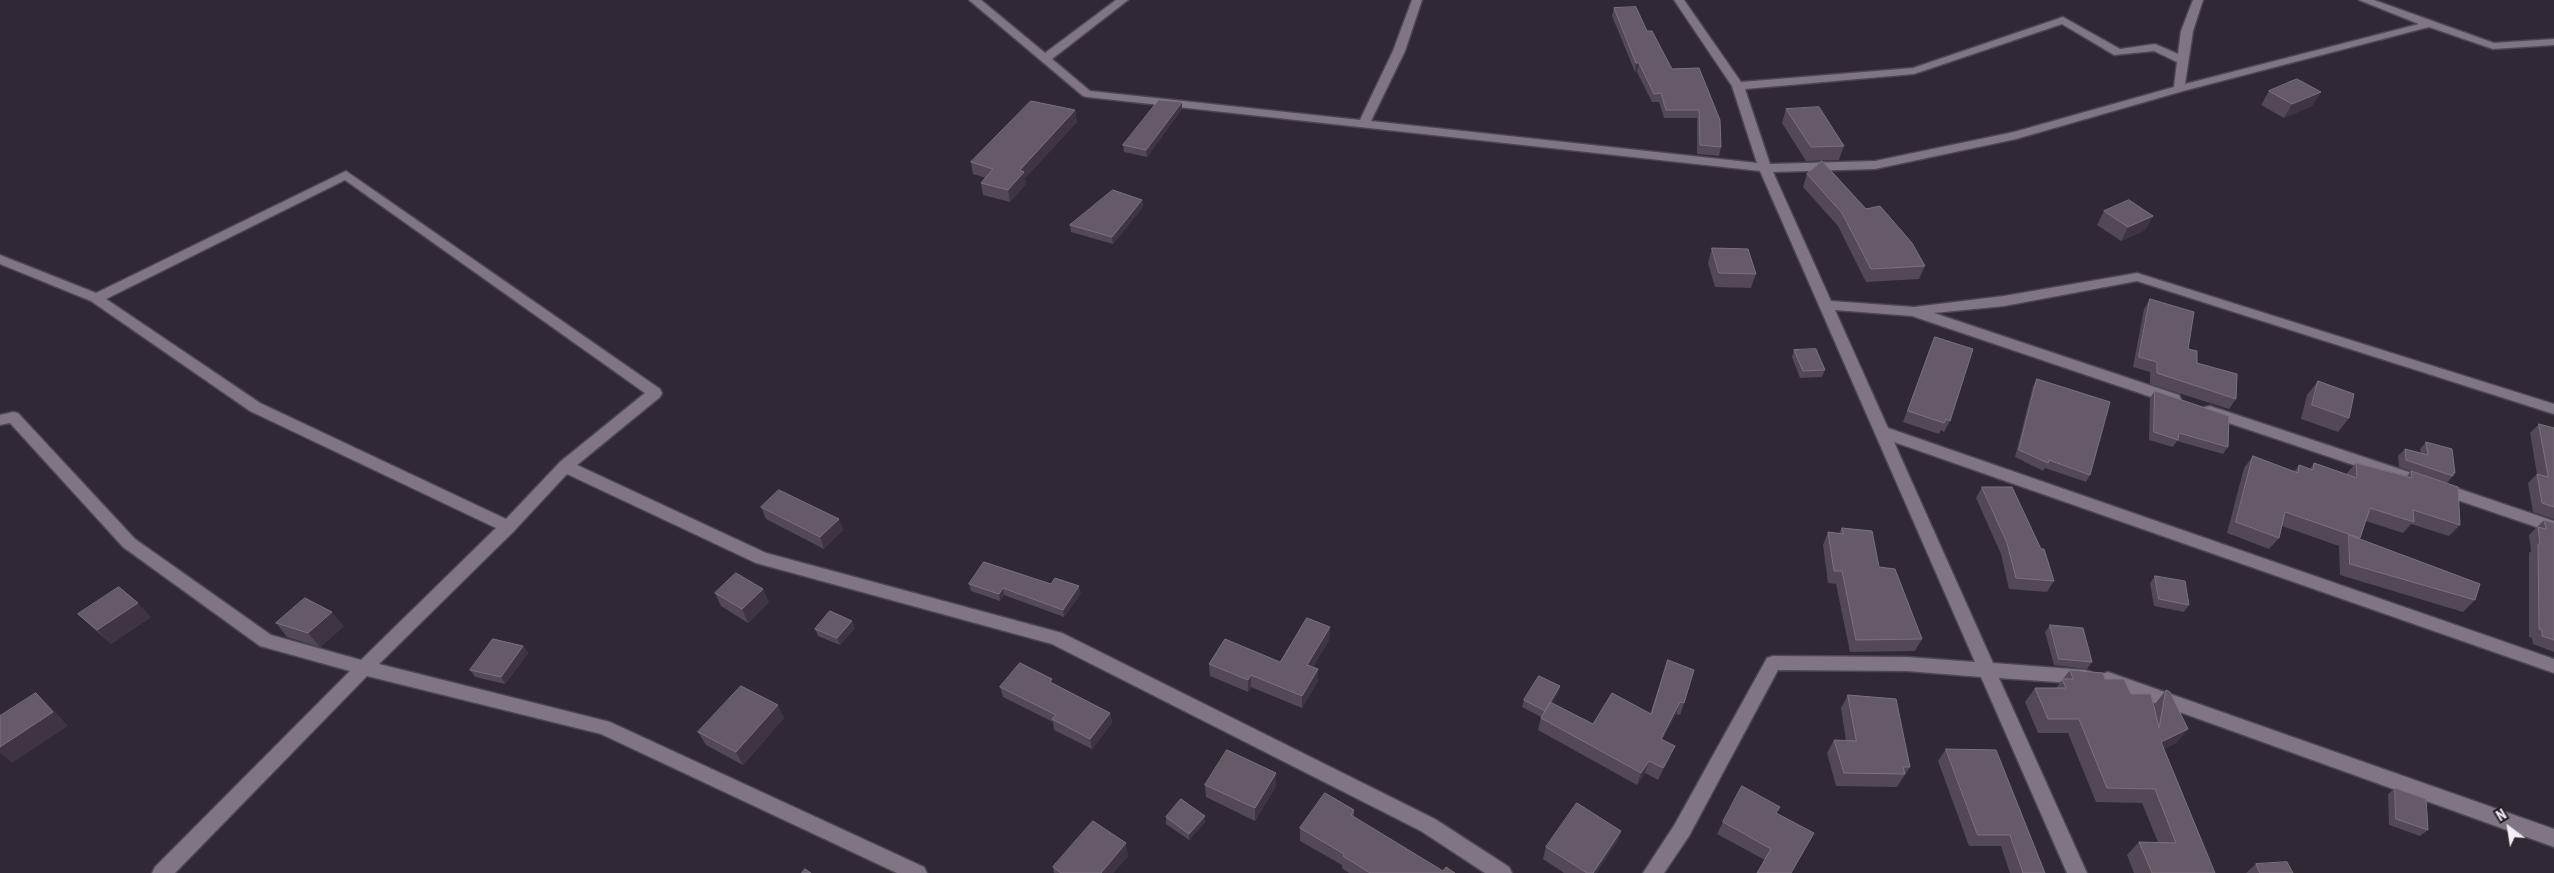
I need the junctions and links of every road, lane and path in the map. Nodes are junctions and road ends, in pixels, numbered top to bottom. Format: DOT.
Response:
graph roads {
  1 [pos="974,0"];
  2 [pos="1123,0"];
  3 [pos="1417,0"];
  4 [pos="1679,0"];
  5 [pos="2198,0"];
  6 [pos="2364,0"];
  7 [pos="2430,24"];
  8 [pos="2554,42"];
  9 [pos="1046,59"];
  10 [pos="2183,60"];
  11 [pos="1738,86"];
  12 [pos="2179,89"];
  13 [pos="1364,124"];
  14 [pos="1765,168"];
  15 [pos="0,259"];
  16 [pos="96,298"];
  17 [pos="1826,305"];
  18 [pos="1913,311"];
  19 [pos="2554,409"];
  20 [pos="0,420"];
  21 [pos="1882,432"];
  22 [pos="565,466"];
  23 [pos="508,527"];
  24 [pos="2554,527"];
  25 [pos="2554,666"];
  26 [pos="364,668"];
  27 [pos="1986,668"];
  28 [pos="2554,838"];
  29 [pos="162,873"];
  30 [pos="917,873"];
  31 [pos="1502,873"];
  32 [pos="1654,873"];
  33 [pos="2078,873"];
  1 -- 9 [label="street"];
  2 -- 9 [label="street"];
  3 -- 13 [label="street"];
  4 -- 11 [label="street"];
  5 -- 10 [label="street"];
  6 -- 7 [label="street"];
  7 -- 8 [label="street"];
  7 -- 12 [label="street"];
  9 -- 13 [label="street"];
  10 -- 11 [label="street"];
  10 -- 12 [label="street"];
  11 -- 14 [label="street"];
  12 -- 14 [label="street"];
  13 -- 14 [label="street"];
  14 -- 17 [label="street"];
  15 -- 16 [label="street"];
  16 -- 22 [label="street"];
  16 -- 23 [label="street"];
  17 -- 18 [label="street"];
  17 -- 21 [label="street"];
  18 -- 19 [label="street"];
  18 -- 24 [label="street"];
  20 -- 26 [label="street"];
  21 -- 25 [label="street"];
  21 -- 27 [label="street"];
  22 -- 23 [label="street"];
  22 -- 31 [label="street"];
  23 -- 26 [label="street"];
  26 -- 29 [label="street"];
  26 -- 30 [label="street"];
  27 -- 28 [label="street"];
  27 -- 32 [label="street"];
  27 -- 33 [label="street"];
}
